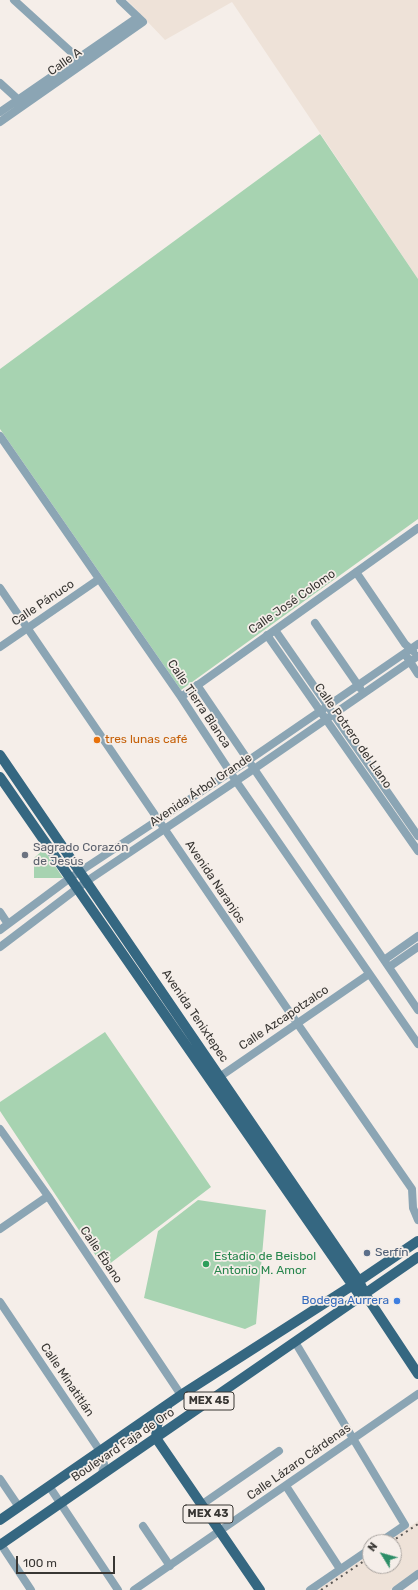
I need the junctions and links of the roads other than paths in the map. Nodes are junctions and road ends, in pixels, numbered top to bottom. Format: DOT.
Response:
graph roads {
  1 [pos="14,0"];
  2 [pos="120,0"];
  3 [pos="81,61"];
  4 [pos="0,83"];
  5 [pos="21,102"];
  6 [pos="0,112"];
  7 [pos="0,122"];
  8 [pos="0,436"];
  9 [pos="418,528"];
  10 [pos="356,572"];
  11 [pos="99,579"];
  12 [pos="0,588"];
  13 [pos="316,623"];
  14 [pos="27,628"];
  15 [pos="275,630"];
  16 [pos="267,635"];
  17 [pos="0,647"];
  18 [pos="410,647"];
  19 [pos="418,657"];
  20 [pos="410,661"];
  21 [pos="302,669"];
  22 [pos="295,674"];
  23 [pos="418,674"];
  24 [pos="197,685"];
  25 [pos="358,685"];
  26 [pos="364,693"];
  27 [pos="181,697"];
  28 [pos="328,706"];
  29 [pos="320,711"];
  30 [pos="334,714"];
  31 [pos="326,719"];
  32 [pos="0,755"];
  33 [pos="249,760"];
  34 [pos="254,769"];
  35 [pos="231,772"];
  36 [pos="0,777"];
  37 [pos="236,781"];
  38 [pos="158,820"];
  39 [pos="165,829"];
  40 [pos="418,836"];
  41 [pos="418,851"];
  42 [pos="80,871"];
  43 [pos="70,878"];
  44 [pos="87,881"];
  45 [pos="77,889"];
  46 [pos="0,912"];
  47 [pos="3,927"];
  48 [pos="418,936"];
  49 [pos="0,947"];
  50 [pos="418,947"];
  51 [pos="387,964"];
  52 [pos="369,974"];
  53 [pos="152,976"];
  54 [pos="142,983"];
  55 [pos="418,1010"];
  56 [pos="297,1023"];
  57 [pos="418,1044"];
  58 [pos="216,1079"];
  59 [pos="0,1129"];
  60 [pos="415,1189"];
  61 [pos="48,1196"];
  62 [pos="418,1220"];
  63 [pos="0,1229"];
  64 [pos="418,1241"];
  65 [pos="418,1257"];
  66 [pos="356,1283"];
  67 [pos="363,1295"];
  68 [pos="0,1302"];
  69 [pos="295,1342"];
  70 [pos="418,1374"];
  71 [pos="418,1394"];
  72 [pos="181,1395"];
  73 [pos="156,1438"];
  74 [pos="353,1439"];
  75 [pos="100,1451"];
  76 [pos="279,1451"];
  77 [pos="102,1474"];
  78 [pos="0,1479"];
  79 [pos="49,1486"];
  80 [pos="286,1486"];
  81 [pos="60,1503"];
  82 [pos="201,1505"];
  83 [pos="19,1507"];
  84 [pos="0,1520"];
  85 [pos="143,1526"];
  86 [pos="220,1532"];
  87 [pos="392,1534"];
  88 [pos="0,1544"];
  89 [pos="362,1554"];
  90 [pos="170,1566"];
  91 [pos="340,1569"];
  92 [pos="418,1574"];
  93 [pos="31,1590"];
  94 [pos="118,1590"];
  95 [pos="134,1590"];
  96 [pos="260,1590"];
  97 [pos="310,1590"];
  98 [pos="396,1590"];
  1 -- 3 [label="street"];
  2 -- 3 [label="street, Calle A"];
  3 -- 5 [label="street, Calle A"];
  4 -- 5 [label="street"];
  5 -- 6 [label="street, Calle A"];
  5 -- 7 [label="street, Calle A"];
  8 -- 11 [label="street, Calle Tierra Blanca"];
  9 -- 10 [label="street, Calle José Colomo"];
  10 -- 15 [label="street, Calle José Colomo"];
  10 -- 18 [label="street"];
  11 -- 14 [label="street, Calle Pánuco"];
  11 -- 27 [label="street, Calle Tierra Blanca"];
  12 -- 14 [label="street, Avenida Naranjos"];
  13 -- 25 [label="street"];
  14 -- 17 [label="street, Calle Pánuco"];
  14 -- 38 [label="street, Avenida Naranjos"];
  15 -- 16 [label="street, Calle José Colomo"];
  15 -- 21 [label="street, Calle Potrero del Llano"];
  16 -- 22 [label="street, Calle Potrero del Llano"];
  16 -- 24 [label="street, Calle José Colomo"];
  18 -- 19 [label="street"];
  18 -- 20 [label="street"];
  18 -- 25 [label="street, Avenida Árbol Grande"];
  19 -- 20 [label="street, Avenida Árbol Grande"];
  20 -- 23 [label="street"];
  20 -- 26 [label="street, Avenida Árbol Grande"];
  21 -- 22 [label="street"];
  21 -- 28 [label="street, Calle Potrero del Llano"];
  22 -- 29 [label="street, Calle Potrero del Llano"];
  24 -- 27 [label="street, Calle José Colomo"];
  24 -- 33 [label="street"];
  25 -- 26 [label="street"];
  25 -- 28 [label="street, Avenida Árbol Grande"];
  26 -- 30 [label="street, Avenida Árbol Grande"];
  27 -- 35 [label="street, Calle Tierra Blanca"];
  28 -- 29 [label="street, Avenida Árbol Grande"];
  28 -- 30 [label="street, Calle Potrero del Llano"];
  29 -- 31 [label="street, Calle Potrero del Llano"];
  29 -- 33 [label="street, Avenida Árbol Grande"];
  30 -- 31 [label="street, Avenida Árbol Grande"];
  30 -- 40 [label="street, Calle Potrero del Llano"];
  31 -- 34 [label="street, Avenida Árbol Grande"];
  31 -- 41 [label="street, Calle Potrero del Llano"];
  32 -- 42 [label="main road, Avenida Tenixtepec"];
  33 -- 34 [label="street"];
  33 -- 35 [label="street, Avenida Árbol Grande"];
  34 -- 37 [label="street, Avenida Árbol Grande"];
  34 -- 51 [label="street"];
  35 -- 37 [label="street, Calle Tierra Blanca"];
  35 -- 38 [label="street, Avenida Árbol Grande"];
  36 -- 43 [label="main road, Avenida Tenixtepec"];
  37 -- 39 [label="street, Avenida Árbol Grande"];
  37 -- 52 [label="street, Calle Tierra Blanca"];
  38 -- 39 [label="street, Avenida Naranjos"];
  38 -- 42 [label="street, Avenida Árbol Grande"];
  39 -- 44 [label="street, Avenida Árbol Grande"];
  39 -- 56 [label="street, Avenida Naranjos"];
  42 -- 43 [label="street, Avenida Árbol Grande"];
  42 -- 44 [label="main road, Avenida Tenixtepec"];
  43 -- 45 [label="main road, Avenida Tenixtepec"];
  43 -- 47 [label="street, Avenida Árbol Grande"];
  44 -- 45 [label="street, Avenida Árbol Grande"];
  44 -- 53 [label="main road, Avenida Tenixtepec"];
  45 -- 49 [label="street, Avenida Árbol Grande"];
  45 -- 54 [label="main road, Avenida Tenixtepec"];
  46 -- 47 [label="street"];
  48 -- 51 [label="street"];
  50 -- 51 [label="street"];
  51 -- 55 [label="street"];
  52 -- 56 [label="street, Calle Azcapotzalco"];
  52 -- 57 [label="street, Calle Tierra Blanca"];
  53 -- 54 [label="main road"];
  53 -- 58 [label="main road, Avenida Tenixtepec"];
  54 -- 58 [label="main road, Avenida Tenixtepec"];
  56 -- 58 [label="street, Calle Azcapotzalco"];
  56 -- 60 [label="street, Avenida Naranjos"];
  58 -- 66 [label="main road, Avenida Tenixtepec"];
  59 -- 61 [label="street, Calle Ébano"];
  60 -- 62 [label="street, Avenida Naranjos"];
  61 -- 63 [label="street"];
  61 -- 72 [label="street, Calle Ébano"];
  64 -- 66 [label="main road, Boulevard Faja de Oro / MEX 45"];
  65 -- 67 [label="main road, Boulevard Faja de Oro / MEX 45"];
  66 -- 67 [label="main road, Avenida Tenixtepec"];
  66 -- 72 [label="main road, Boulevard Faja de Oro / MEX 45"];
  67 -- 69 [label="main road, Boulevard Faja de Oro / MEX 45"];
  67 -- 70 [label="main road, Avenida Tenixtepec"];
  68 -- 75 [label="street, Calle Minatitlán"];
  69 -- 73 [label="main road, Boulevard Faja de Oro / MEX 45"];
  69 -- 74 [label="street"];
  71 -- 74 [label="street, Calle Lázaro Cárdenas"];
  72 -- 73 [label="main road"];
  72 -- 75 [label="main road, Boulevard Faja de Oro / MEX 45"];
  73 -- 77 [label="main road, Boulevard Faja de Oro / MEX 45"];
  73 -- 82 [label="main road, MEX 43"];
  74 -- 80 [label="street, Calle Lázaro Cárdenas"];
  74 -- 87 [label="street"];
  75 -- 77 [label="street, Calle Minatitlán"];
  75 -- 79 [label="main road, Boulevard Faja de Oro / MEX 45"];
  76 -- 82 [label="street"];
  77 -- 81 [label="main road, Boulevard Faja de Oro / MEX 45"];
  78 -- 83 [label="street"];
  79 -- 81 [label="street"];
  79 -- 83 [label="main road, Boulevard Faja de Oro / MEX 45"];
  80 -- 86 [label="street, Calle Lázaro Cárdenas"];
  80 -- 91 [label="street"];
  81 -- 88 [label="main road, Boulevard Faja de Oro / MEX 45"];
  81 -- 94 [label="street"];
  82 -- 86 [label="main road, MEX 43"];
  83 -- 84 [label="main road, Boulevard Faja de Oro / MEX 45"];
  85 -- 90 [label="street"];
  86 -- 90 [label="street, Calle Lázaro Cárdenas"];
  86 -- 96 [label="main road, MEX 43"];
  88 -- 93 [label="street"];
  89 -- 91 [label="street"];
  90 -- 95 [label="street, Calle Lázaro Cárdenas"];
  91 -- 97 [label="street"];
  92 -- 98 [label="street"];
}
